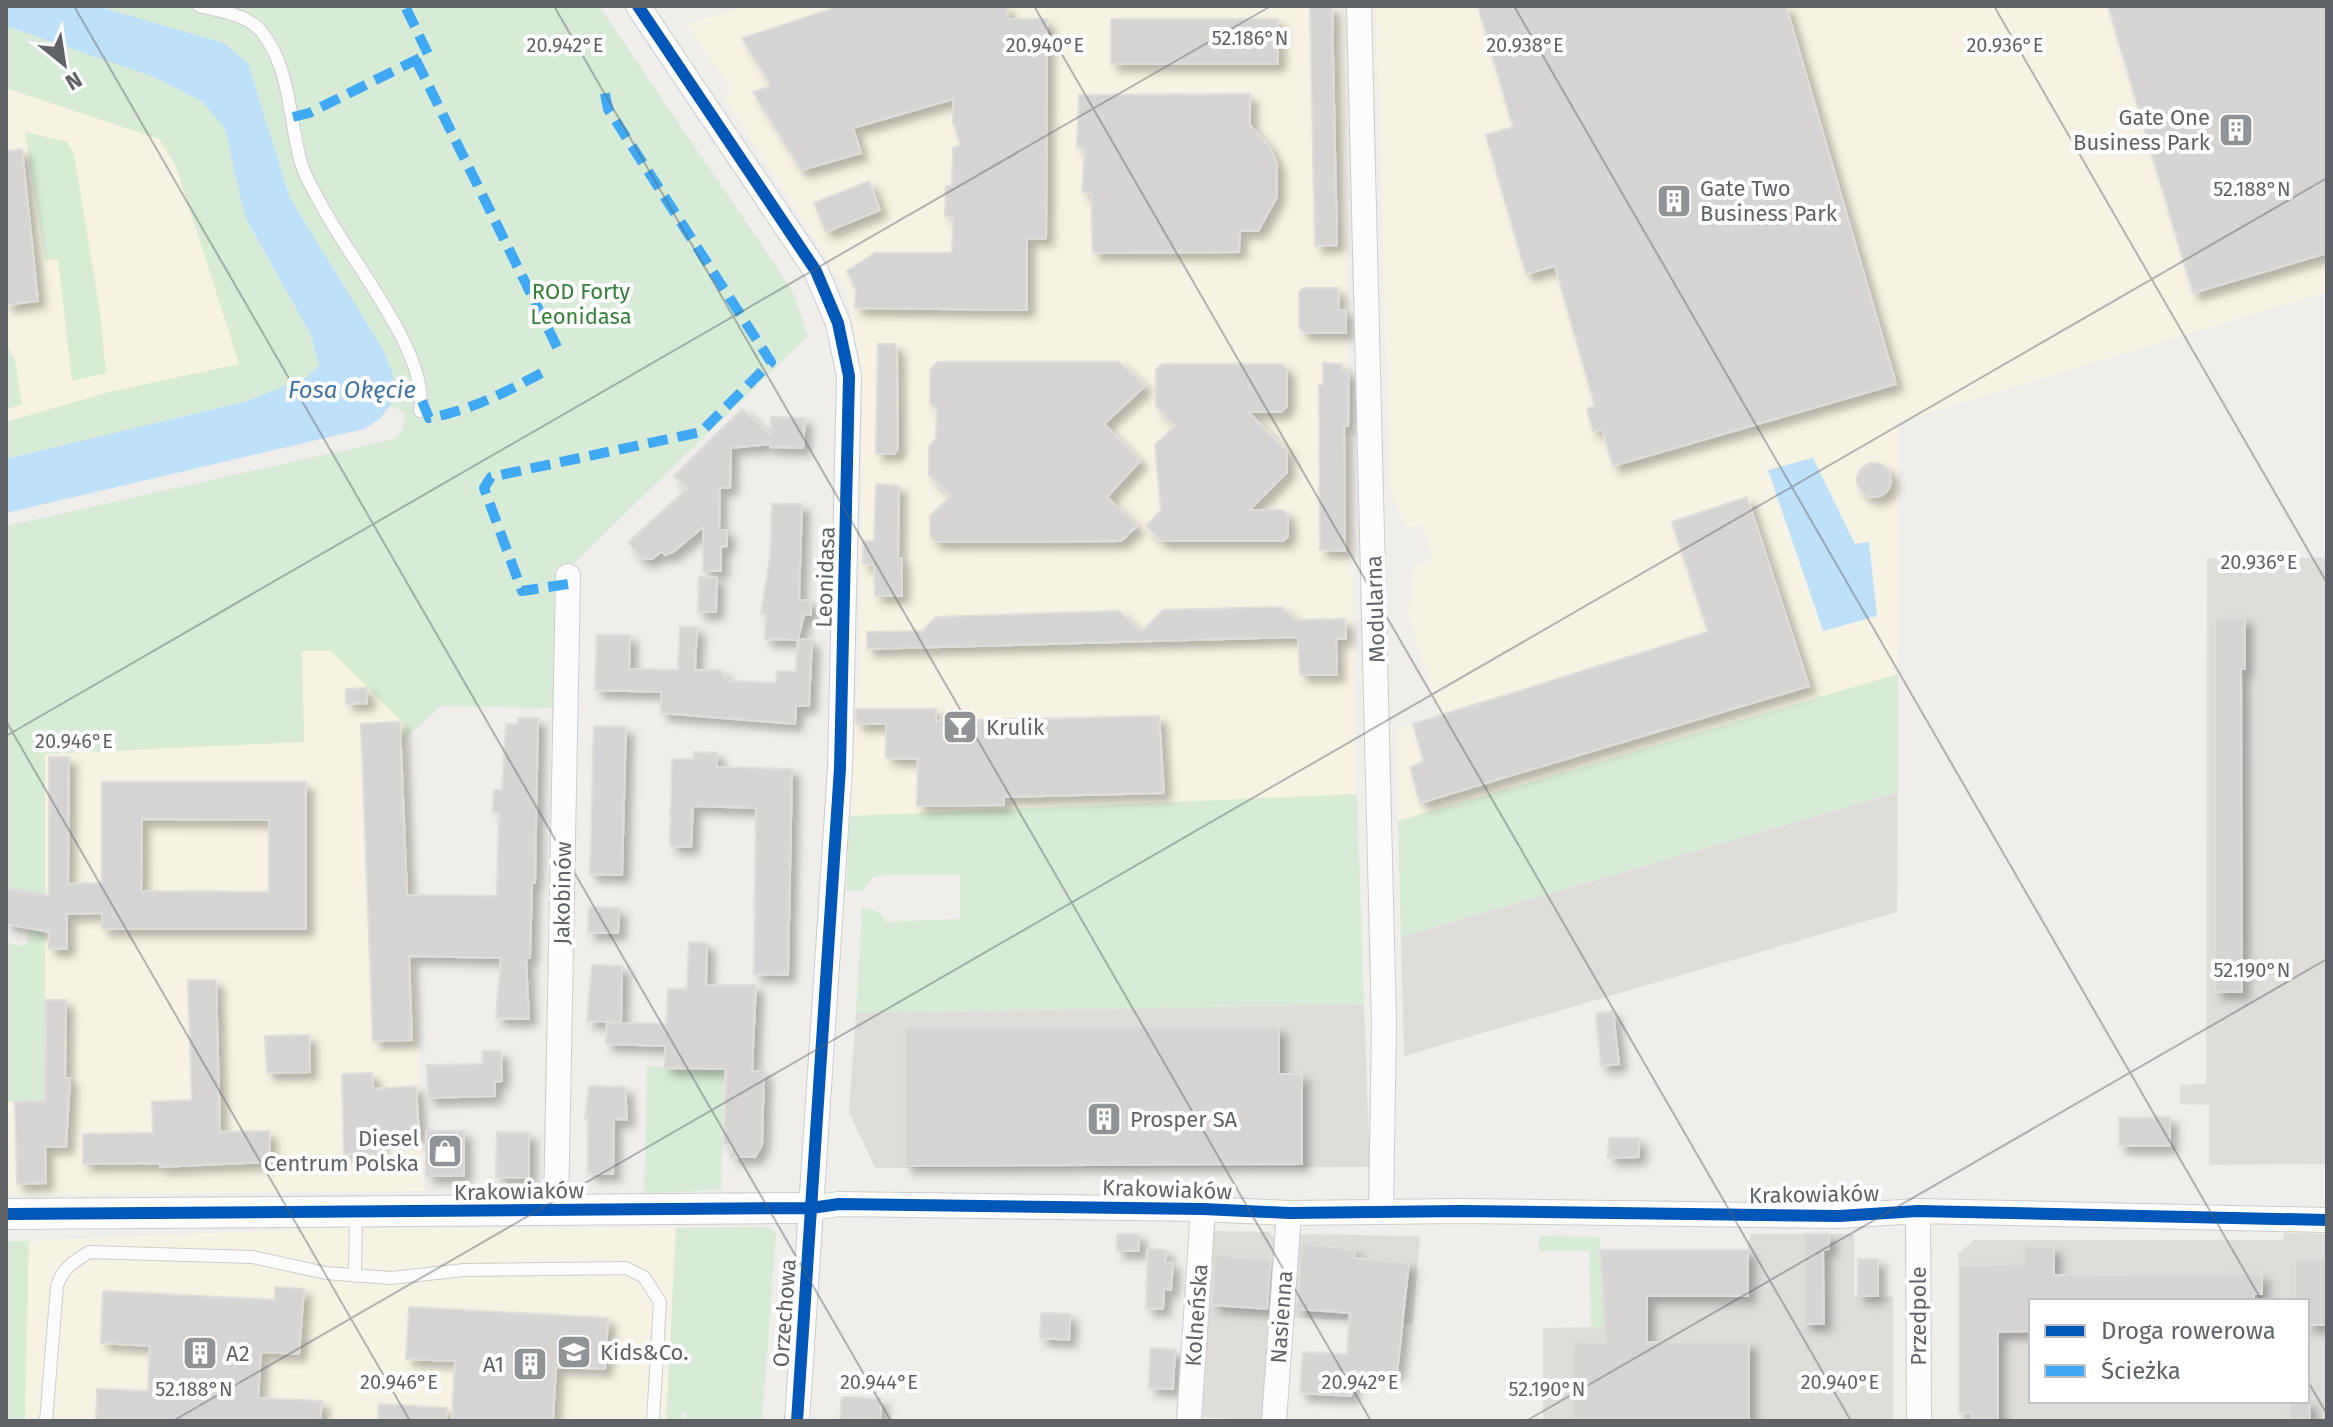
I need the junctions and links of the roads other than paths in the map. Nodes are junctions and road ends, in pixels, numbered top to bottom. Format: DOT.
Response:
graph roads {
  1 [pos="199,6"];
  2 [pos="638,6"];
  3 [pos="1359,6"];
  4 [pos="420,411"];
  5 [pos="568,576"];
  6 [pos="811,1208"];
  7 [pos="1203,1209"];
  8 [pos="556,1210"];
  9 [pos="1381,1211"];
  10 [pos="1918,1211"];
  11 [pos="356,1212"];
  12 [pos="1289,1213"];
  13 [pos="6,1214"];
  14 [pos="2327,1220"];
  15 [pos="355,1276"];
  16 [pos="46,1421"];
  17 [pos="653,1421"];
  18 [pos="797,1421"];
  19 [pos="1189,1421"];
  20 [pos="1274,1421"];
  21 [pos="1919,1421"];
  1 -- 4 [label="lane"];
  2 -- 6 [label="street, Leonidasa"];
  3 -- 9 [label="street, Modularna"];
  5 -- 8 [label="street, Jakobinów"];
  6 -- 7 [label="street, Krakowiaków"];
  6 -- 8 [label="street, Krakowiaków"];
  6 -- 18 [label="street, Orzechowa"];
  7 -- 12 [label="street, Krakowiaków"];
  7 -- 19 [label="street, Kolneńska"];
  8 -- 11 [label="street, Krakowiaków"];
  9 -- 10 [label="street, Krakowiaków"];
  9 -- 12 [label="street, Krakowiaków"];
  10 -- 14 [label="street, Krakowiaków"];
  10 -- 21 [label="street, Przedpole"];
  11 -- 13 [label="street, Krakowiaków"];
  11 -- 15 [label="lane"];
  12 -- 20 [label="street, Nasienna"];
  15 -- 16 [label="lane"];
  15 -- 17 [label="lane"];
}
